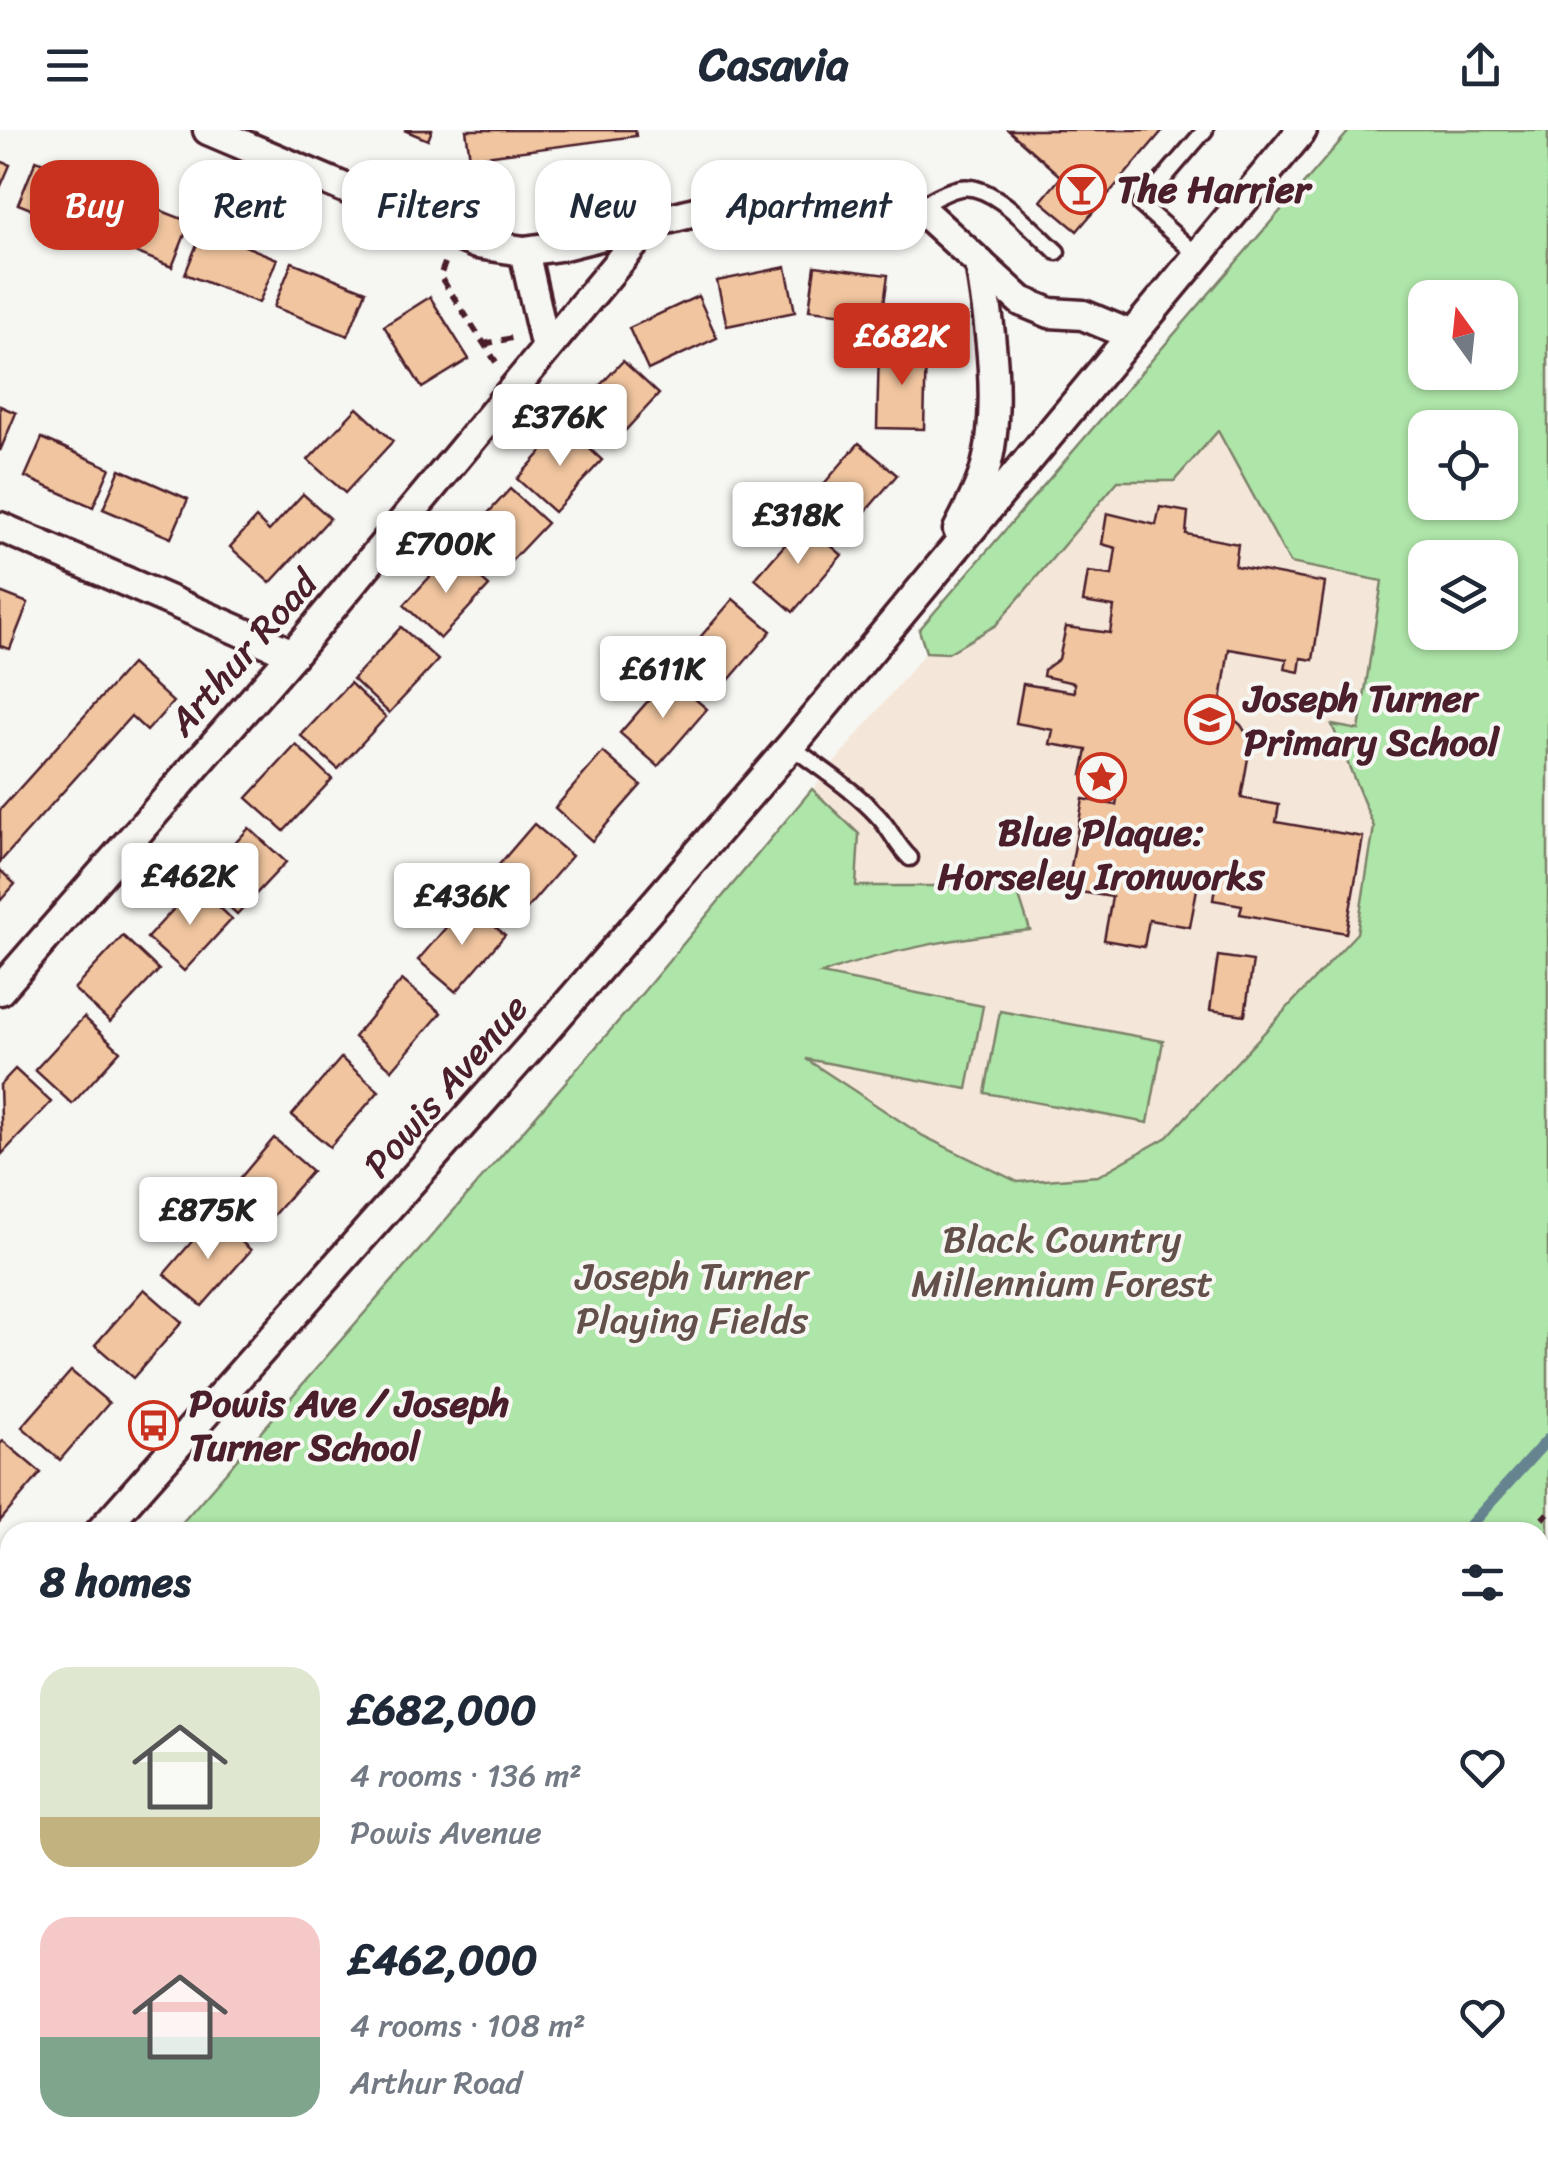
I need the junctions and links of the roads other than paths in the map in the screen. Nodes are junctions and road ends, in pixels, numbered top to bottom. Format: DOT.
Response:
graph roads {
  1 [pos="208,130"];
  2 [pos="1205,130"];
  3 [pos="1302,130"];
  4 [pos="927,202"];
  5 [pos="927,217"];
  6 [pos="535,249"];
  7 [pos="524,250"];
  8 [pos="629,250"];
  9 [pos="1057,252"];
  10 [pos="1197,254"];
  11 [pos="980,263"];
  12 [pos="1131,335"];
  13 [pos="546,349"];
  14 [pos="0,527"];
  15 [pos="943,564"];
  16 [pos="293,654"];
  17 [pos="790,746"];
  18 [pos="910,858"];
  19 [pos="1,987"];
  20 [pos="109,1522"];
  1 -- 7 [label="street"];
  2 -- 10 [label="lane"];
  3 -- 10 [label="street, Powis Avenue"];
  4 -- 9 [label="lane"];
  5 -- 11 [label="street"];
  6 -- 7 [label="street"];
  7 -- 13 [label="street"];
  8 -- 13 [label="street, Arthur Road"];
  10 -- 12 [label="street, Powis Avenue"];
  11 -- 12 [label="street"];
  11 -- 15 [label="street"];
  12 -- 15 [label="street, Powis Avenue"];
  13 -- 16 [label="street, Arthur Road"];
  14 -- 16 [label="street"];
  15 -- 17 [label="street, Powis Avenue"];
  16 -- 19 [label="street, Arthur Road"];
  17 -- 18 [label="lane"];
  17 -- 20 [label="street, Powis Avenue"];
}
